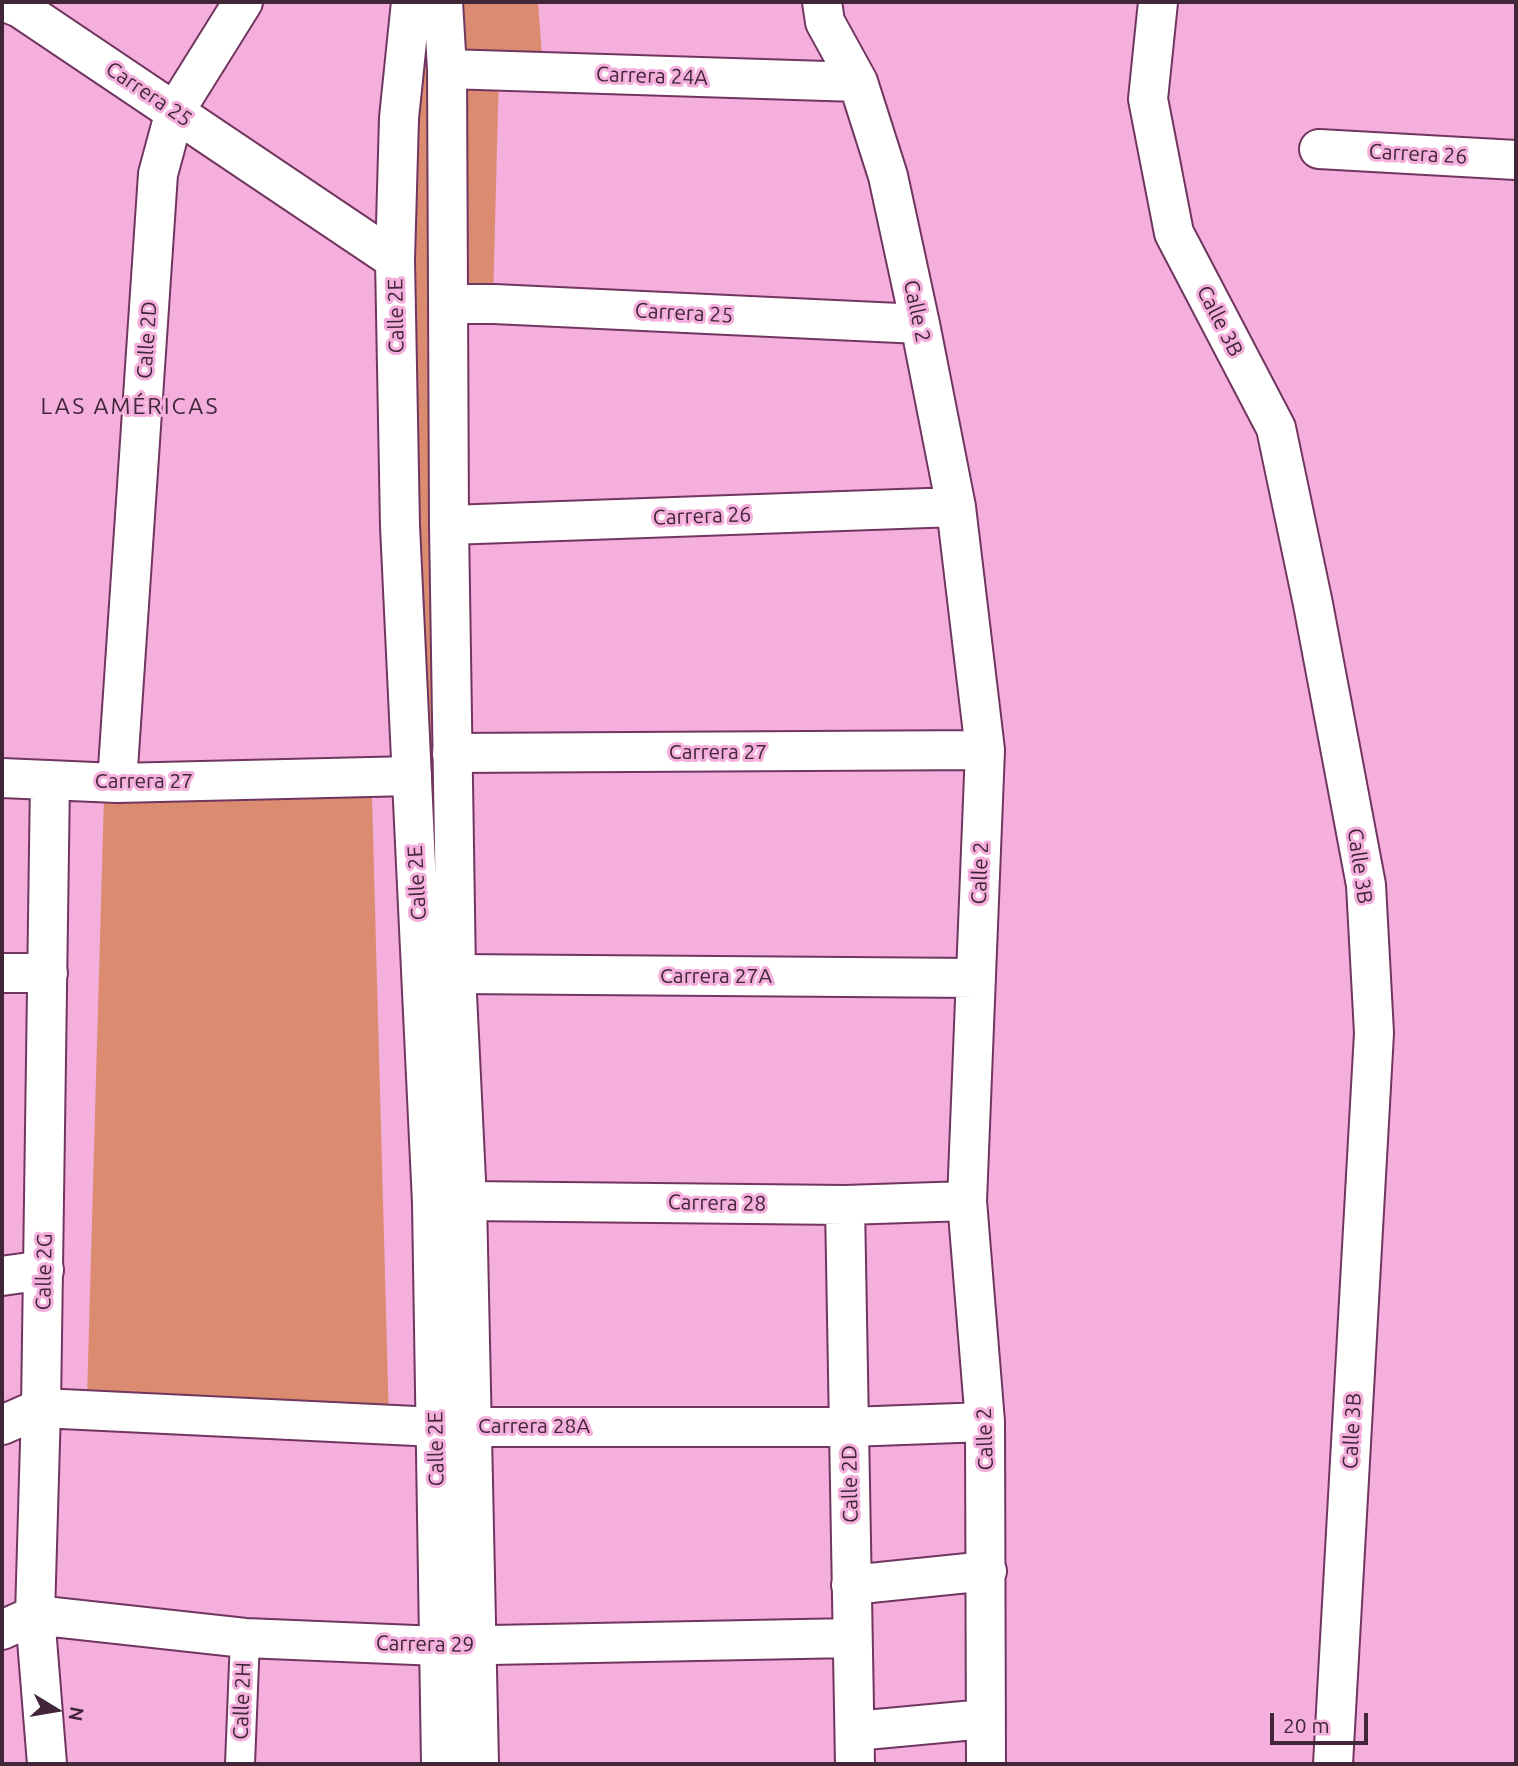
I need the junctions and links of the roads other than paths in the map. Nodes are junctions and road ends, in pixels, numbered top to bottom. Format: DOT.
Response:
graph roads {
  1 [pos="243,2"];
  2 [pos="411,2"];
  3 [pos="443,2"];
  4 [pos="822,2"];
  5 [pos="1158,2"];
  6 [pos="12,10"];
  7 [pos="447,69"];
  8 [pos="858,82"];
  9 [pos="175,111"];
  10 [pos="1319,149"];
  11 [pos="1516,160"];
  12 [pos="396,260"];
  13 [pos="448,304"];
  14 [pos="920,324"];
  15 [pos="956,507"];
  16 [pos="449,525"];
  17 [pos="985,750"];
  18 [pos="452,753"];
  19 [pos="412,776"];
  20 [pos="2,778"];
  21 [pos="50,780"];
  22 [pos="117,783"];
  23 [pos="2,973"];
  24 [pos="48,973"];
  25 [pos="456,974"];
  26 [pos="976,978"];
  27 [pos="467,1201"];
  28 [pos="967,1201"];
  29 [pos="845,1205"];
  30 [pos="44,1270"];
  31 [pos="2,1276"];
  32 [pos="41,1408"];
  33 [pos="985,1422"];
  34 [pos="2,1425"];
  35 [pos="453,1427"];
  36 [pos="849,1427"];
  37 [pos="987,1571"];
  38 [pos="851,1585"];
  39 [pos="18,1622"];
  40 [pos="245,1638"];
  41 [pos="852,1638"];
  42 [pos="457,1646"];
  43 [pos="985,1719"];
  44 [pos="855,1748"];
  45 [pos="47,1764"];
  46 [pos="240,1764"];
  47 [pos="441,1764"];
  48 [pos="479,1764"];
  49 [pos="986,1764"];
  50 [pos="1333,1764"];
  1 -- 9 [label="street, Calle 2D"];
  2 -- 12 [label="street, Calle 2E"];
  3 -- 7 [label="street, Calle 2E"];
  4 -- 8 [label="street, Calle 2"];
  5 -- 50 [label="street, Calle 3B"];
  6 -- 9 [label="street, Carrera 25"];
  7 -- 8 [label="street, Carrera 24A"];
  7 -- 13 [label="street, Calle 2E"];
  8 -- 14 [label="street, Calle 2"];
  9 -- 12 [label="street, Carrera 25"];
  9 -- 22 [label="street, Calle 2D"];
  10 -- 11 [label="street, Carrera 26"];
  12 -- 19 [label="street, Calle 2E"];
  13 -- 14 [label="street, Carrera 25"];
  13 -- 16 [label="street, Calle 2E"];
  14 -- 15 [label="street, Calle 2"];
  15 -- 16 [label="street, Carrera 26"];
  15 -- 17 [label="street, Calle 2"];
  16 -- 18 [label="street, Calle 2E"];
  17 -- 18 [label="street, Carrera 27"];
  17 -- 26 [label="street, Calle 2"];
  18 -- 25 [label="street, Calle 2E"];
  19 -- 22 [label="street, Carrera 27"];
  19 -- 35 [label="street, Calle 2E"];
  20 -- 21 [label="street, Carrera 27"];
  21 -- 22 [label="street, Carrera 27"];
  21 -- 24 [label="street, Calle 2G"];
  23 -- 24 [label="street"];
  24 -- 30 [label="street, Calle 2G"];
  25 -- 26 [label="street, Carrera 27A"];
  25 -- 27 [label="street, Calle 2E"];
  26 -- 28 [label="street, Calle 2"];
  27 -- 29 [label="street, Carrera 28"];
  27 -- 35 [label="street, Calle 2E"];
  28 -- 29 [label="street, Carrera 28"];
  28 -- 33 [label="street, Calle 2"];
  29 -- 36 [label="street, Calle 2D"];
  30 -- 31 [label="street"];
  30 -- 32 [label="street, Calle 2G"];
  32 -- 34 [label="street, Carrera 28A"];
  32 -- 35 [label="street, Carrera 28A"];
  32 -- 39 [label="street, Calle 2G"];
  33 -- 36 [label="street, Carrera 28A"];
  33 -- 37 [label="street, Calle 2"];
  35 -- 36 [label="street, Carrera 28A"];
  35 -- 42 [label="street, Calle 2E"];
  36 -- 38 [label="street, Calle 2D"];
  37 -- 38 [label="street"];
  37 -- 43 [label="street, Calle 2"];
  38 -- 41 [label="street, Calle 2D"];
  39 -- 40 [label="street, Carrera 29"];
  39 -- 45 [label="street, Calle 2G"];
  40 -- 42 [label="street, Carrera 29"];
  40 -- 46 [label="street, Calle 2H"];
  41 -- 42 [label="street, Carrera 29"];
  41 -- 44 [label="street, Calle 2D"];
  42 -- 47 [label="street, Calle 2E"];
  42 -- 48 [label="street, Calle 2E"];
  43 -- 44 [label="street"];
  43 -- 49 [label="street, Calle 2"];
}
